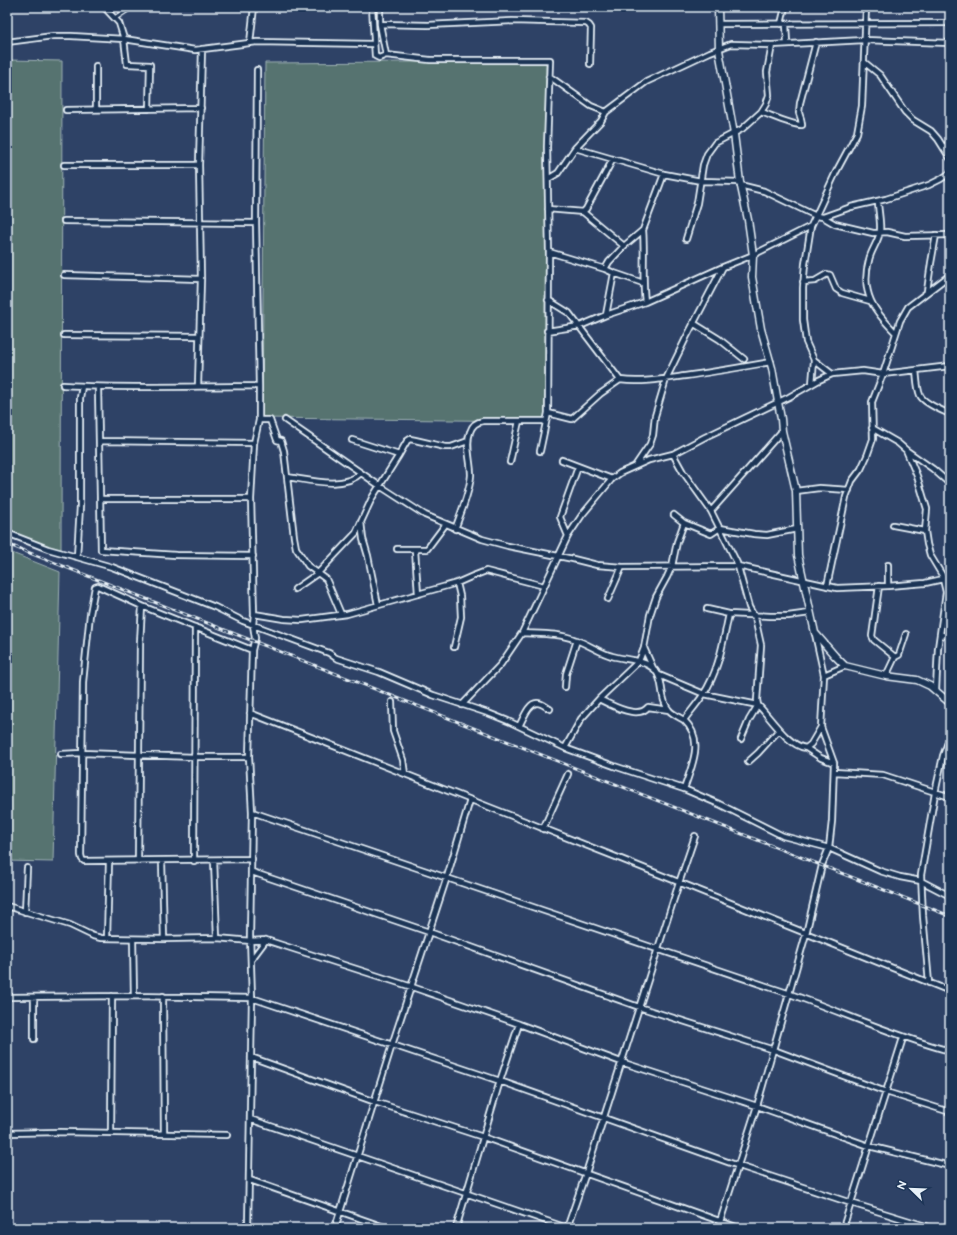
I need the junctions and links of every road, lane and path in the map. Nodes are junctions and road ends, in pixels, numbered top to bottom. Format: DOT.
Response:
graph roads {
  1 [pos="104,7"];
  2 [pos="132,7"];
  3 [pos="254,7"];
  4 [pos="372,7"];
  5 [pos="380,7"];
  6 [pos="718,7"];
  7 [pos="785,7"];
  8 [pos="866,7"];
  9 [pos="115,18"];
  10 [pos="865,23"];
  11 [pos="950,23"];
  12 [pos="380,24"];
  13 [pos="718,24"];
  14 [pos="784,24"];
  15 [pos="124,39"];
  16 [pos="864,40"];
  17 [pos="7,42"];
  18 [pos="816,42"];
  19 [pos="250,43"];
  20 [pos="787,43"];
  21 [pos="950,43"];
  22 [pos="373,44"];
  23 [pos="772,45"];
  24 [pos="202,49"];
  25 [pos="719,50"];
  26 [pos="386,55"];
  27 [pos="864,62"];
  28 [pos="590,64"];
  29 [pos="96,66"];
  30 [pos="257,70"];
  31 [pos="549,76"];
  32 [pos="96,108"];
  33 [pos="201,108"];
  34 [pos="149,109"];
  35 [pos="66,110"];
  36 [pos="606,112"];
  37 [pos="761,112"];
  38 [pos="734,134"];
  39 [pos="950,142"];
  40 [pos="576,148"];
  41 [pos="944,148"];
  42 [pos="950,158"];
  43 [pos="613,159"];
  44 [pos="64,165"];
  45 [pos="199,165"];
  46 [pos="950,173"];
  47 [pos="664,174"];
  48 [pos="548,179"];
  49 [pos="701,181"];
  50 [pos="740,184"];
  51 [pos="878,201"];
  52 [pos="548,208"];
  53 [pos="583,212"];
  54 [pos="816,216"];
  55 [pos="823,217"];
  56 [pos="64,221"];
  57 [pos="199,221"];
  58 [pos="256,223"];
  59 [pos="811,226"];
  60 [pos="643,230"];
  61 [pos="880,232"];
  62 [pos="936,235"];
  63 [pos="950,235"];
  64 [pos="686,239"];
  65 [pos="624,246"];
  66 [pos="549,252"];
  67 [pos="753,255"];
  68 [pos="723,267"];
  69 [pos="605,269"];
  70 [pos="614,273"];
  71 [pos="64,275"];
  72 [pos="950,275"];
  73 [pos="201,279"];
  74 [pos="803,282"];
  75 [pos="643,283"];
  76 [pos="927,291"];
  77 [pos="548,300"];
  78 [pos="870,301"];
  79 [pos="644,302"];
  80 [pos="606,315"];
  81 [pos="693,323"];
  82 [pos="580,326"];
  83 [pos="547,331"];
  84 [pos="896,333"];
  85 [pos="64,335"];
  86 [pos="199,336"];
  87 [pos="744,359"];
  88 [pos="814,360"];
  89 [pos="771,362"];
  90 [pos="950,366"];
  91 [pos="916,370"];
  92 [pos="832,374"];
  93 [pos="883,374"];
  94 [pos="666,379"];
  95 [pos="620,380"];
  96 [pos="812,384"];
  97 [pos="62,385"];
  98 [pos="82,386"];
  99 [pos="198,386"];
  100 [pos="259,386"];
  101 [pos="98,387"];
  102 [pos="778,402"];
  103 [pos="548,413"];
  104 [pos="950,414"];
  105 [pos="259,420"];
  106 [pos="285,420"];
  107 [pos="520,421"];
  108 [pos="545,421"];
  109 [pos="872,428"];
  110 [pos="782,431"];
  111 [pos="352,440"];
  112 [pos="468,441"];
  113 [pos="99,442"];
  114 [pos="254,443"];
  115 [pos="906,450"];
  116 [pos="540,452"];
  117 [pos="673,454"];
  118 [pos="399,455"];
  119 [pos="562,460"];
  120 [pos="510,462"];
  121 [pos="635,466"];
  122 [pos="578,467"];
  123 [pos="361,473"];
  124 [pos="287,476"];
  125 [pos="612,479"];
  126 [pos="950,484"];
  127 [pos="380,486"];
  128 [pos="849,490"];
  129 [pos="796,491"];
  130 [pos="100,499"];
  131 [pos="251,499"];
  132 [pos="711,511"];
  133 [pos="674,515"];
  134 [pos="361,522"];
  135 [pos="684,523"];
  136 [pos="893,524"];
  137 [pos="445,525"];
  138 [pos="720,528"];
  139 [pos="455,529"];
  140 [pos="796,529"];
  141 [pos="925,531"];
  142 [pos="7,533"];
  143 [pos="568,536"];
  144 [pos="397,549"];
  145 [pos="415,550"];
  146 [pos="253,556"];
  147 [pos="557,556"];
  148 [pos="77,557"];
  149 [pos="888,565"];
  150 [pos="672,566"];
  151 [pos="738,566"];
  152 [pos="622,567"];
  153 [pos="318,573"];
  154 [pos="950,575"];
  155 [pos="943,579"];
  156 [pos="804,581"];
  157 [pos="457,583"];
  158 [pos="544,586"];
  159 [pos="827,586"];
  160 [pos="879,586"];
  161 [pos="888,586"];
  162 [pos="295,589"];
  163 [pos="418,594"];
  164 [pos="608,599"];
  165 [pos="378,605"];
  166 [pos="142,606"];
  167 [pos="707,609"];
  168 [pos="810,613"];
  169 [pos="254,614"];
  170 [pos="341,614"];
  171 [pos="729,614"];
  172 [pos="754,615"];
  173 [pos="253,625"];
  174 [pos="195,627"];
  175 [pos="522,633"];
  176 [pos="815,633"];
  177 [pos="906,634"];
  178 [pos="940,635"];
  179 [pos="950,636"];
  180 [pos="577,640"];
  181 [pos="454,647"];
  182 [pos="644,648"];
  183 [pos="252,650"];
  184 [pos="895,657"];
  185 [pos="639,661"];
  186 [pos="845,666"];
  187 [pos="654,669"];
  188 [pos="659,675"];
  189 [pos="824,675"];
  190 [pos="886,676"];
  191 [pos="565,686"];
  192 [pos="936,690"];
  193 [pos="704,694"];
  194 [pos="599,699"];
  195 [pos="392,702"];
  196 [pos="950,703"];
  197 [pos="462,705"];
  198 [pos="758,705"];
  199 [pos="550,708"];
  200 [pos="669,710"];
  201 [pos="250,713"];
  202 [pos="684,720"];
  203 [pos="519,726"];
  204 [pos="820,727"];
  205 [pos="779,730"];
  206 [pos="950,737"];
  207 [pos="741,739"];
  208 [pos="565,748"];
  209 [pos="806,748"];
  210 [pos="82,753"];
  211 [pos="61,754"];
  212 [pos="138,755"];
  213 [pos="195,757"];
  214 [pos="249,757"];
  215 [pos="748,762"];
  216 [pos="834,763"];
  217 [pos="834,772"];
  218 [pos="404,774"];
  219 [pos="568,774"];
  220 [pos="684,789"];
  221 [pos="935,793"];
  222 [pos="950,796"];
  223 [pos="470,800"];
  224 [pos="252,812"];
  225 [pos="543,829"];
  226 [pos="695,836"];
  227 [pos="828,848"];
  228 [pos="214,860"];
  229 [pos="252,860"];
  230 [pos="138,861"];
  231 [pos="162,861"];
  232 [pos="194,861"];
  233 [pos="109,862"];
  234 [pos="27,868"];
  235 [pos="252,872"];
  236 [pos="447,877"];
  237 [pos="921,881"];
  238 [pos="679,883"];
  239 [pos="950,896"];
  240 [pos="7,906"];
  241 [pos="25,912"];
  242 [pos="429,932"];
  243 [pos="806,934"];
  244 [pos="107,938"];
  245 [pos="216,938"];
  246 [pos="133,939"];
  247 [pos="164,939"];
  248 [pos="266,940"];
  249 [pos="251,941"];
  250 [pos="657,950"];
  251 [pos="251,960"];
  252 [pos="929,983"];
  253 [pos="412,987"];
  254 [pos="950,991"];
  255 [pos="790,994"];
  256 [pos="112,996"];
  257 [pos="134,996"];
  258 [pos="162,996"];
  259 [pos="7,997"];
  260 [pos="34,997"];
  261 [pos="252,998"];
  262 [pos="639,1007"];
  263 [pos="519,1024"];
  264 [pos="903,1038"];
  265 [pos="34,1040"];
  266 [pos="392,1045"];
  267 [pos="774,1050"];
  268 [pos="950,1051"];
  269 [pos="251,1057"];
  270 [pos="621,1062"];
  271 [pos="500,1081"];
  272 [pos="886,1092"];
  273 [pos="375,1102"];
  274 [pos="757,1106"];
  275 [pos="950,1112"];
  276 [pos="604,1118"];
  277 [pos="250,1119"];
  278 [pos="7,1133"];
  279 [pos="111,1133"];
  280 [pos="164,1134"];
  281 [pos="227,1134"];
  282 [pos="483,1137"];
  283 [pos="869,1146"];
  284 [pos="357,1156"];
  285 [pos="739,1166"];
  286 [pos="950,1166"];
  287 [pos="586,1173"];
  288 [pos="250,1180"];
  289 [pos="466,1194"];
  290 [pos="851,1203"];
  291 [pos="340,1212"];
  292 [pos="720,1222"];
  293 [pos="248,1228"];
  294 [pos="335,1228"];
  295 [pos="387,1228"];
  296 [pos="456,1228"];
  297 [pos="567,1228"];
  298 [pos="718,1228"];
  299 [pos="739,1228"];
  300 [pos="843,1228"];
  301 [pos="932,1228"];
  1 -- 9 [label="street"];
  2 -- 9 [label="street"];
  3 -- 19 [label="street"];
  4 -- 22 [label="street"];
  5 -- 12 [label="street"];
  6 -- 13 [label="street"];
  7 -- 14 [label="street"];
  8 -- 10 [label="street"];
  9 -- 15 [label="street"];
  10 -- 11 [label="street"];
  10 -- 14 [label="street"];
  10 -- 16 [label="street"];
  12 -- 26 [label="street"];
  12 -- 28 [label="street"];
  13 -- 14 [label="street"];
  13 -- 25 [label="street"];
  14 -- 20 [label="street"];
  15 -- 17 [label="street"];
  15 -- 24 [label="street"];
  15 -- 34 [label="street"];
  16 -- 18 [label="street"];
  16 -- 21 [label="street"];
  16 -- 27 [label="street"];
  18 -- 20 [label="street"];
  18 -- 37 [label="street"];
  19 -- 22 [label="street"];
  19 -- 24 [label="street"];
  20 -- 23 [label="street"];
  22 -- 26 [label="street"];
  23 -- 25 [label="street"];
  23 -- 37 [label="street"];
  24 -- 33 [label="street"];
  25 -- 36 [label="street"];
  25 -- 38 [label="street"];
  26 -- 31 [label="street"];
  27 -- 41 [label="street"];
  27 -- 54 [label="street"];
  29 -- 32 [label="street"];
  30 -- 58 [label="street"];
  31 -- 36 [label="street"];
  31 -- 48 [label="street"];
  32 -- 34 [label="street"];
  32 -- 35 [label="street"];
  33 -- 34 [label="street"];
  33 -- 45 [label="street"];
  36 -- 40 [label="street"];
  37 -- 38 [label="street"];
  38 -- 49 [label="street"];
  38 -- 50 [label="street"];
  39 -- 41 [label="street"];
  40 -- 43 [label="street"];
  40 -- 48 [label="street"];
  41 -- 42 [label="street"];
  43 -- 47 [label="street"];
  43 -- 53 [label="street"];
  44 -- 45 [label="street"];
  45 -- 57 [label="street"];
  46 -- 51 [label="street"];
  47 -- 49 [label="street"];
  47 -- 60 [label="street"];
  48 -- 52 [label="street"];
  49 -- 50 [label="street"];
  49 -- 64 [label="street"];
  50 -- 54 [label="street"];
  50 -- 67 [label="street"];
  51 -- 55 [label="street"];
  51 -- 61 [label="street"];
  52 -- 53 [label="street"];
  52 -- 66 [label="street"];
  53 -- 65 [label="street"];
  54 -- 55 [label="street"];
  54 -- 59 [label="street"];
  55 -- 61 [label="street"];
  56 -- 57 [label="street"];
  57 -- 58 [label="street"];
  57 -- 73 [label="street"];
  58 -- 100 [label="street"];
  59 -- 67 [label="street"];
  59 -- 74 [label="street"];
  60 -- 65 [label="street"];
  60 -- 75 [label="street"];
  61 -- 62 [label="street"];
  61 -- 78 [label="street"];
  62 -- 63 [label="street"];
  62 -- 76 [label="street"];
  65 -- 69 [label="street"];
  66 -- 69 [label="street"];
  66 -- 77 [label="street"];
  67 -- 68 [label="street"];
  67 -- 89 [label="street"];
  68 -- 79 [label="street"];
  68 -- 81 [label="street"];
  69 -- 70 [label="street"];
  70 -- 75 [label="street"];
  70 -- 80 [label="street"];
  71 -- 73 [label="street"];
  72 -- 76 [label="street"];
  73 -- 86 [label="street"];
  74 -- 78 [label="street"];
  74 -- 88 [label="street"];
  75 -- 79 [label="street"];
  76 -- 84 [label="street"];
  77 -- 82 [label="street"];
  77 -- 83 [label="street"];
  78 -- 84 [label="street"];
  79 -- 80 [label="street"];
  80 -- 82 [label="street"];
  81 -- 87 [label="street"];
  81 -- 94 [label="street"];
  82 -- 83 [label="street"];
  82 -- 95 [label="street"];
  83 -- 103 [label="street"];
  84 -- 93 [label="street"];
  85 -- 86 [label="street"];
  86 -- 99 [label="street"];
  88 -- 92 [label="street"];
  88 -- 96 [label="street"];
  89 -- 94 [label="street"];
  89 -- 102 [label="street"];
  90 -- 91 [label="street"];
  91 -- 93 [label="street"];
  91 -- 104 [label="street"];
  92 -- 93 [label="street"];
  92 -- 96 [label="street"];
  93 -- 109 [label="street"];
  94 -- 95 [label="street"];
  94 -- 121 [label="street"];
  95 -- 103 [label="street"];
  96 -- 102 [label="street"];
  97 -- 98 [label="street"];
  98 -- 101 [label="street"];
  98 -- 148 [label="street"];
  99 -- 100 [label="street"];
  99 -- 101 [label="street"];
  100 -- 105 [label="street"];
  101 -- 113 [label="street"];
  102 -- 110 [label="street"];
  102 -- 117 [label="street"];
  103 -- 108 [label="street"];
  105 -- 114 [label="street"];
  105 -- 124 [label="street"];
  106 -- 123 [label="street"];
  107 -- 108 [label="street"];
  107 -- 112 [label="street"];
  107 -- 120 [label="street"];
  108 -- 116 [label="street"];
  109 -- 115 [label="street"];
  109 -- 128 [label="street"];
  110 -- 129 [label="street"];
  110 -- 132 [label="street"];
  111 -- 118 [label="street"];
  112 -- 118 [label="street"];
  112 -- 139 [label="street"];
  113 -- 114 [label="street"];
  113 -- 130 [label="street"];
  114 -- 131 [label="street"];
  115 -- 126 [label="street"];
  115 -- 141 [label="street"];
  117 -- 121 [label="street"];
  117 -- 132 [label="street"];
  118 -- 127 [label="street"];
  119 -- 122 [label="street"];
  121 -- 125 [label="street"];
  122 -- 125 [label="street"];
  122 -- 143 [label="street"];
  123 -- 124 [label="street"];
  123 -- 127 [label="street"];
  124 -- 153 [label="street"];
  125 -- 143 [label="street"];
  127 -- 134 [label="street"];
  127 -- 137 [label="street"];
  128 -- 129 [label="street"];
  128 -- 159 [label="street"];
  129 -- 140 [label="street"];
  130 -- 131 [label="street"];
  130 -- 146 [label="street"];
  131 -- 146 [label="street"];
  132 -- 138 [label="street"];
  133 -- 135 [label="street"];
  134 -- 153 [label="street"];
  134 -- 165 [label="street"];
  135 -- 138 [label="street"];
  135 -- 150 [label="street"];
  136 -- 141 [label="street"];
  137 -- 139 [label="street"];
  137 -- 145 [label="street"];
  138 -- 140 [label="street"];
  138 -- 151 [label="street"];
  139 -- 147 [label="street"];
  140 -- 156 [label="street"];
  141 -- 155 [label="street"];
  142 -- 148 [label="street"];
  143 -- 147 [label="street"];
  144 -- 145 [label="street"];
  145 -- 163 [label="street"];
  146 -- 169 [label="street"];
  147 -- 152 [label="street"];
  147 -- 158 [label="street"];
  148 -- 173 [label="street"];
  149 -- 161 [label="street"];
  150 -- 151 [label="street"];
  150 -- 152 [label="street"];
  150 -- 182 [label="street"];
  151 -- 156 [label="street"];
  151 -- 172 [label="street"];
  152 -- 164 [label="street"];
  153 -- 162 [label="street"];
  153 -- 170 [label="street"];
  154 -- 155 [label="street"];
  155 -- 161 [label="street"];
  155 -- 178 [label="street"];
  156 -- 159 [label="street"];
  156 -- 168 [label="street"];
  157 -- 158 [label="street"];
  157 -- 163 [label="street"];
  157 -- 181 [label="street"];
  158 -- 175 [label="street"];
  159 -- 160 [label="street"];
  160 -- 161 [label="street"];
  160 -- 184 [label="street"];
  163 -- 165 [label="street"];
  165 -- 170 [label="street"];
  166 -- 174 [label="street"];
  166 -- 210 [label="street"];
  166 -- 212 [label="street"];
  167 -- 171 [label="street"];
  168 -- 172 [label="street"];
  168 -- 176 [label="street"];
  169 -- 170 [label="street"];
  169 -- 173 [label="street"];
  171 -- 172 [label="street"];
  171 -- 193 [label="street"];
  172 -- 198 [label="street"];
  173 -- 183 [label="street"];
  173 -- 197 [label="street"];
  174 -- 183 [label="street"];
  174 -- 213 [label="street"];
  175 -- 180 [label="street"];
  175 -- 197 [label="street"];
  176 -- 186 [label="street"];
  176 -- 189 [label="street"];
  177 -- 184 [label="street"];
  178 -- 179 [label="street"];
  178 -- 192 [label="street"];
  180 -- 185 [label="street"];
  180 -- 191 [label="street"];
  182 -- 185 [label="street"];
  182 -- 187 [label="street"];
  183 -- 201 [label="street"];
  184 -- 190 [label="street"];
  185 -- 187 [label="street"];
  185 -- 194 [label="street"];
  186 -- 189 [label="street"];
  186 -- 190 [label="street"];
  187 -- 188 [label="street"];
  188 -- 193 [label="street"];
  188 -- 200 [label="street"];
  189 -- 204 [label="street"];
  190 -- 192 [label="street"];
  192 -- 196 [label="street"];
  193 -- 198 [label="street"];
  193 -- 202 [label="street"];
  194 -- 200 [label="street"];
  194 -- 208 [label="street"];
  195 -- 218 [label="street"];
  197 -- 203 [label="street"];
  198 -- 205 [label="street"];
  198 -- 207 [label="street"];
  199 -- 203 [label="street"];
  200 -- 202 [label="street"];
  201 -- 214 [label="street"];
  201 -- 218 [label="street"];
  202 -- 220 [label="street"];
  203 -- 208 [label="street"];
  204 -- 209 [label="street"];
  204 -- 216 [label="street"];
  205 -- 209 [label="street"];
  205 -- 215 [label="street"];
  206 -- 221 [label="street"];
  208 -- 220 [label="street"];
  209 -- 216 [label="street"];
  210 -- 211 [label="street"];
  210 -- 212 [label="street"];
  210 -- 233 [label="street"];
  212 -- 213 [label="street"];
  212 -- 230 [label="street"];
  213 -- 214 [label="street"];
  213 -- 232 [label="street"];
  214 -- 224 [label="street"];
  216 -- 217 [label="street"];
  217 -- 221 [label="street"];
  217 -- 227 [label="street"];
  218 -- 223 [label="street"];
  219 -- 225 [label="street"];
  220 -- 227 [label="street"];
  221 -- 222 [label="street"];
  221 -- 237 [label="street"];
  223 -- 225 [label="street"];
  223 -- 236 [label="street"];
  224 -- 229 [label="street"];
  224 -- 236 [label="street"];
  225 -- 238 [label="street"];
  226 -- 238 [label="street"];
  227 -- 237 [label="street"];
  227 -- 243 [label="street"];
  228 -- 229 [label="street"];
  228 -- 232 [label="street"];
  228 -- 245 [label="street"];
  229 -- 235 [label="street"];
  230 -- 231 [label="street"];
  230 -- 233 [label="street"];
  231 -- 232 [label="street"];
  231 -- 247 [label="street"];
  233 -- 244 [label="street"];
  234 -- 241 [label="street"];
  235 -- 242 [label="street"];
  235 -- 249 [label="street"];
  236 -- 242 [label="street"];
  236 -- 250 [label="street"];
  237 -- 239 [label="street"];
  237 -- 252 [label="street"];
  238 -- 243 [label="street"];
  238 -- 250 [label="street"];
  240 -- 241 [label="street"];
  241 -- 244 [label="street"];
  242 -- 253 [label="street"];
  242 -- 262 [label="street"];
  243 -- 252 [label="street"];
  243 -- 255 [label="street"];
  244 -- 246 [label="street"];
  245 -- 247 [label="street"];
  245 -- 249 [label="street"];
  246 -- 247 [label="street"];
  246 -- 257 [label="street"];
  248 -- 249 [label="street"];
  248 -- 251 [label="street"];
  248 -- 253 [label="street"];
  249 -- 251 [label="street"];
  250 -- 255 [label="street"];
  250 -- 262 [label="street"];
  251 -- 261 [label="street"];
  252 -- 254 [label="street"];
  253 -- 263 [label="street"];
  253 -- 266 [label="street"];
  255 -- 264 [label="street"];
  255 -- 267 [label="street"];
  256 -- 257 [label="street"];
  256 -- 260 [label="street"];
  256 -- 279 [label="street"];
  257 -- 258 [label="street"];
  258 -- 261 [label="street"];
  258 -- 280 [label="street"];
  259 -- 260 [label="street"];
  260 -- 265 [label="street"];
  261 -- 266 [label="street"];
  261 -- 269 [label="street"];
  262 -- 267 [label="street"];
  262 -- 270 [label="street"];
  263 -- 270 [label="street"];
  263 -- 271 [label="street"];
  264 -- 268 [label="street"];
  264 -- 272 [label="street"];
  266 -- 271 [label="street"];
  266 -- 273 [label="street"];
  267 -- 272 [label="street"];
  267 -- 274 [label="street"];
  269 -- 273 [label="street"];
  269 -- 277 [label="street"];
  270 -- 274 [label="street"];
  270 -- 276 [label="street"];
  271 -- 276 [label="street"];
  271 -- 282 [label="street"];
  272 -- 275 [label="street"];
  272 -- 283 [label="street"];
  273 -- 282 [label="street"];
  273 -- 284 [label="street"];
  274 -- 283 [label="street"];
  274 -- 285 [label="street"];
  276 -- 285 [label="street"];
  276 -- 287 [label="street"];
  277 -- 284 [label="street"];
  277 -- 288 [label="street"];
  278 -- 279 [label="street"];
  279 -- 280 [label="street"];
  280 -- 281 [label="street"];
  282 -- 287 [label="street"];
  282 -- 289 [label="street"];
  283 -- 286 [label="street"];
  283 -- 290 [label="street"];
  284 -- 289 [label="street"];
  284 -- 291 [label="street"];
  285 -- 290 [label="street"];
  285 -- 292 [label="street"];
  287 -- 292 [label="street"];
  287 -- 297 [label="street"];
  288 -- 291 [label="street"];
  288 -- 293 [label="street"];
  289 -- 296 [label="street"];
  289 -- 297 [label="street"];
  290 -- 300 [label="street"];
  290 -- 301 [label="street"];
  291 -- 294 [label="street"];
  291 -- 295 [label="street"];
  292 -- 298 [label="street"];
  292 -- 299 [label="street"];
}
